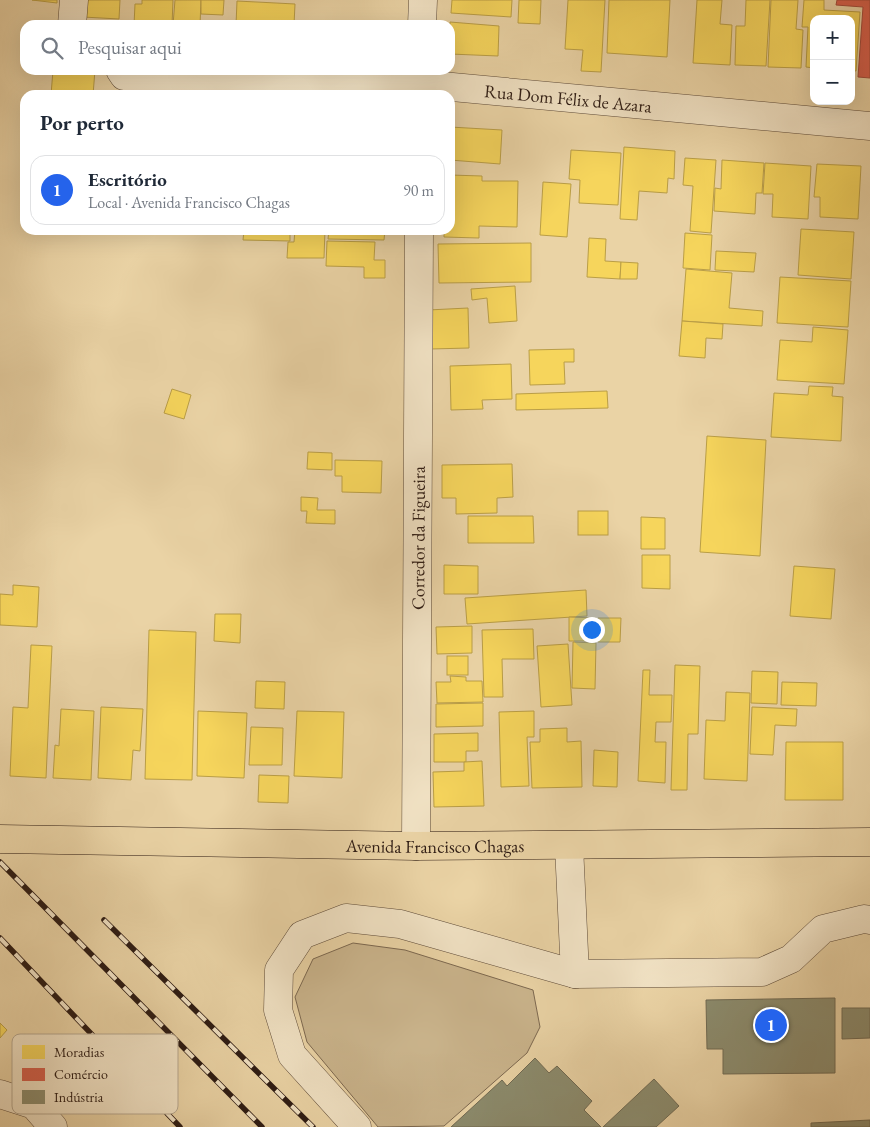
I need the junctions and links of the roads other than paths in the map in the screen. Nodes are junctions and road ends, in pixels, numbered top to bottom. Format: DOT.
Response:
graph roads {
  1 [pos="74,0"];
  2 [pos="423,0"];
  3 [pos="72,20"];
  4 [pos="422,20"];
  5 [pos="123,75"];
  6 [pos="420,83"];
  7 [pos="870,126"];
  8 [pos="419,235"];
  9 [pos="0,839"];
  10 [pos="870,842"];
  11 [pos="416,846"];
  12 [pos="569,846"];
  13 [pos="870,920"];
  14 [pos="574,974"];
  15 [pos="0,1094"];
  16 [pos="12,1098"];
  17 [pos="42,1114"];
  18 [pos="53,1127"];
  19 [pos="357,1127"];
  1 -- 3 [label="street"];
  2 -- 4 [label="street"];
  5 -- 6 [label="street, Rua Dom Félix de Azara"];
  6 -- 7 [label="street, Rua Dom Félix de Azara"];
  8 -- 11 [label="street, Corredor da Figueira"];
  9 -- 11 [label="main road, Avenida Francisco Chagas"];
  10 -- 12 [label="main road, Avenida Francisco Chagas"];
  11 -- 12 [label="main road, Avenida Francisco Chagas"];
  12 -- 14 [label="street"];
  13 -- 14 [label="street"];
  14 -- 19 [label="street"];
  15 -- 16 [label="street"];
  17 -- 18 [label="street"];
}
